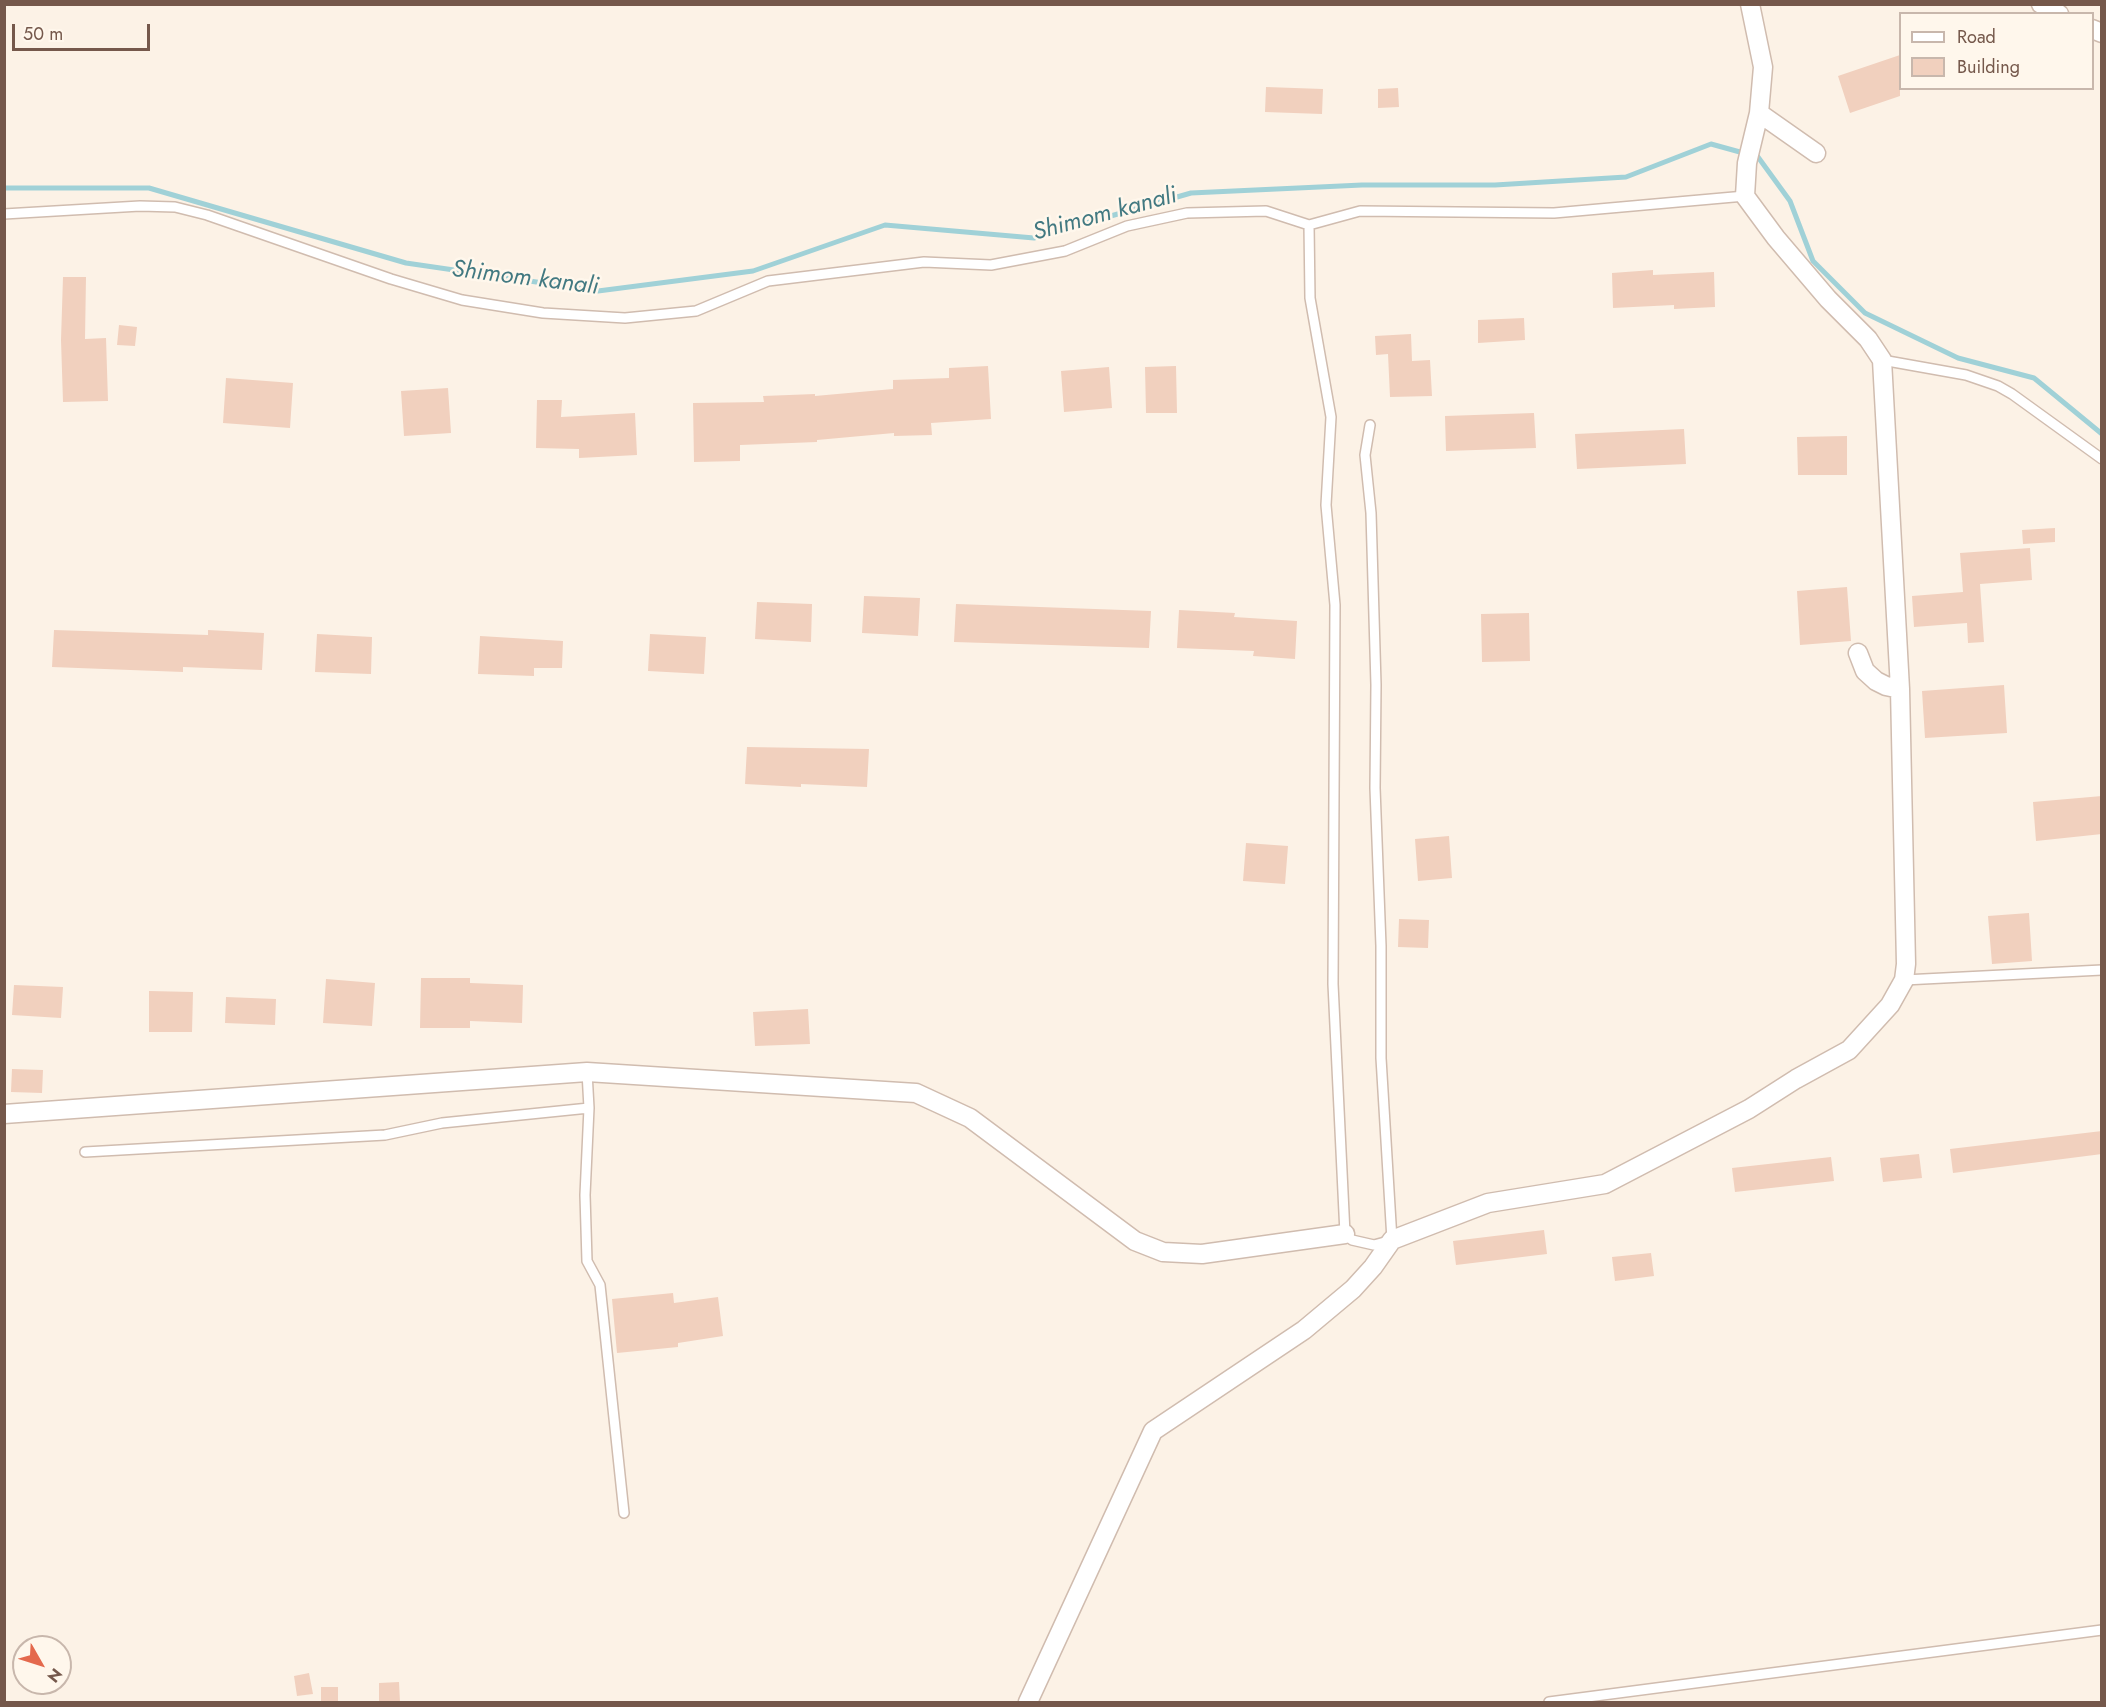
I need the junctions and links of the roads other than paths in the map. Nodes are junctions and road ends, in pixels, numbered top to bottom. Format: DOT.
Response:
graph roads {
  1 [pos="1750,4"];
  2 [pos="2041,4"];
  3 [pos="2055,12"];
  4 [pos="1756,120"];
  5 [pos="1816,153"];
  6 [pos="1745,196"];
  7 [pos="4,214"];
  8 [pos="1309,225"];
  9 [pos="1882,360"];
  10 [pos="1370,425"];
  11 [pos="2102,459"];
  12 [pos="1858,653"];
  13 [pos="1900,689"];
  14 [pos="2102,970"];
  15 [pos="1904,980"];
  16 [pos="587,1072"];
  17 [pos="589,1108"];
  18 [pos="4,1113"];
  19 [pos="85,1152"];
  20 [pos="1345,1234"];
  21 [pos="1392,1240"];
  22 [pos="624,1513"];
  23 [pos="2102,1630"];
  24 [pos="1029,1702"];
  25 [pos="1550,1702"];
  1 -- 4 [label="street"];
  2 -- 3 [label="street"];
  4 -- 5 [label="street"];
  4 -- 6 [label="street"];
  6 -- 8 [label="lane"];
  6 -- 9 [label="street"];
  7 -- 8 [label="lane"];
  8 -- 20 [label="lane"];
  9 -- 11 [label="lane"];
  9 -- 13 [label="street"];
  10 -- 21 [label="lane"];
  12 -- 13 [label="street"];
  13 -- 15 [label="street"];
  14 -- 15 [label="lane"];
  15 -- 21 [label="street"];
  16 -- 17 [label="lane"];
  16 -- 18 [label="street"];
  16 -- 20 [label="street"];
  17 -- 19 [label="lane"];
  17 -- 22 [label="lane"];
  20 -- 21 [label="lane"];
  21 -- 24 [label="street"];
  23 -- 25 [label="lane"];
}
